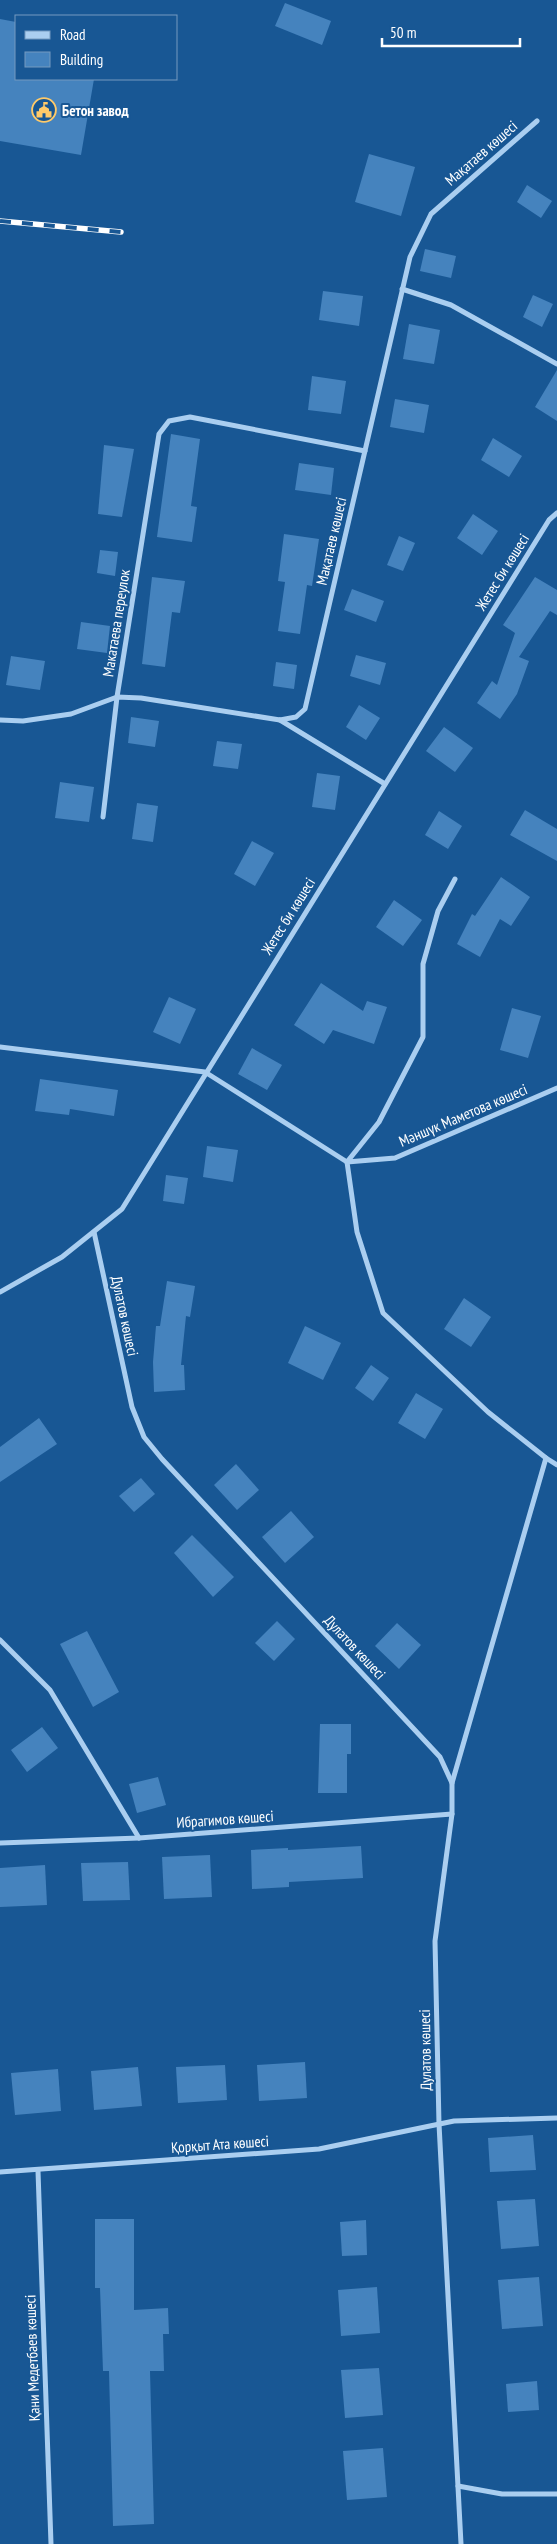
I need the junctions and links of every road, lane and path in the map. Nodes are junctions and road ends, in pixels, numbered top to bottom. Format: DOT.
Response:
graph roads {
  1 [pos="537,121"];
  2 [pos="402,289"];
  3 [pos="557,364"];
  4 [pos="365,451"];
  5 [pos="557,513"];
  6 [pos="118,697"];
  7 [pos="0,720"];
  8 [pos="280,720"];
  9 [pos="385,784"];
  10 [pos="103,817"];
  11 [pos="455,879"];
  12 [pos="0,1047"];
  13 [pos="205,1072"];
  14 [pos="557,1088"];
  15 [pos="346,1162"];
  16 [pos="94,1232"];
  17 [pos="0,1292"];
  18 [pos="546,1458"];
  19 [pos="557,1465"];
  20 [pos="0,1640"];
  21 [pos="452,1783"];
  22 [pos="452,1814"];
  23 [pos="140,1838"];
  24 [pos="0,1843"];
  25 [pos="557,2118"];
  26 [pos="439,2124"];
  27 [pos="38,2170"];
  28 [pos="0,2172"];
  29 [pos="458,2486"];
  30 [pos="557,2494"];
  31 [pos="52,2544"];
  32 [pos="461,2544"];
  1 -- 2 [label="street, Мақатаев көшесі"];
  2 -- 3 [label="street"];
  2 -- 4 [label="street, Мақатаев көшесі"];
  4 -- 6 [label="street, Макатаева переулок"];
  4 -- 8 [label="street, Мақатаев көшесі"];
  5 -- 9 [label="street, Жетес би көшесі"];
  6 -- 7 [label="street"];
  6 -- 8 [label="street"];
  6 -- 10 [label="street, Макатаева переулок"];
  8 -- 9 [label="street"];
  9 -- 13 [label="street, Жетес би көшесі"];
  11 -- 15 [label="street"];
  12 -- 13 [label="street"];
  13 -- 15 [label="street"];
  13 -- 16 [label="street, Жетес би көшесі"];
  14 -- 15 [label="street, Мәншүк Маметова көшесі"];
  15 -- 18 [label="street"];
  16 -- 17 [label="street, Жетес би көшесі"];
  16 -- 21 [label="street, Дулатов көшесі"];
  18 -- 19 [label="street"];
  18 -- 21 [label="street"];
  20 -- 23 [label="street"];
  21 -- 22 [label="street, Дулатов көшесі"];
  22 -- 23 [label="street, Ибрагимов көшесі"];
  22 -- 26 [label="street, Дулатов көшесі"];
  23 -- 24 [label="street, Ибрагимов көшесі"];
  25 -- 26 [label="street, Қорқыт Ата көшесі"];
  26 -- 27 [label="street, Қорқыт Ата көшесі"];
  26 -- 29 [label="street"];
  27 -- 28 [label="street, Қорқыт Ата көшесі"];
  27 -- 31 [label="street, Қани Медетбаев көшесі"];
  29 -- 30 [label="street"];
  29 -- 32 [label="street"];
}
